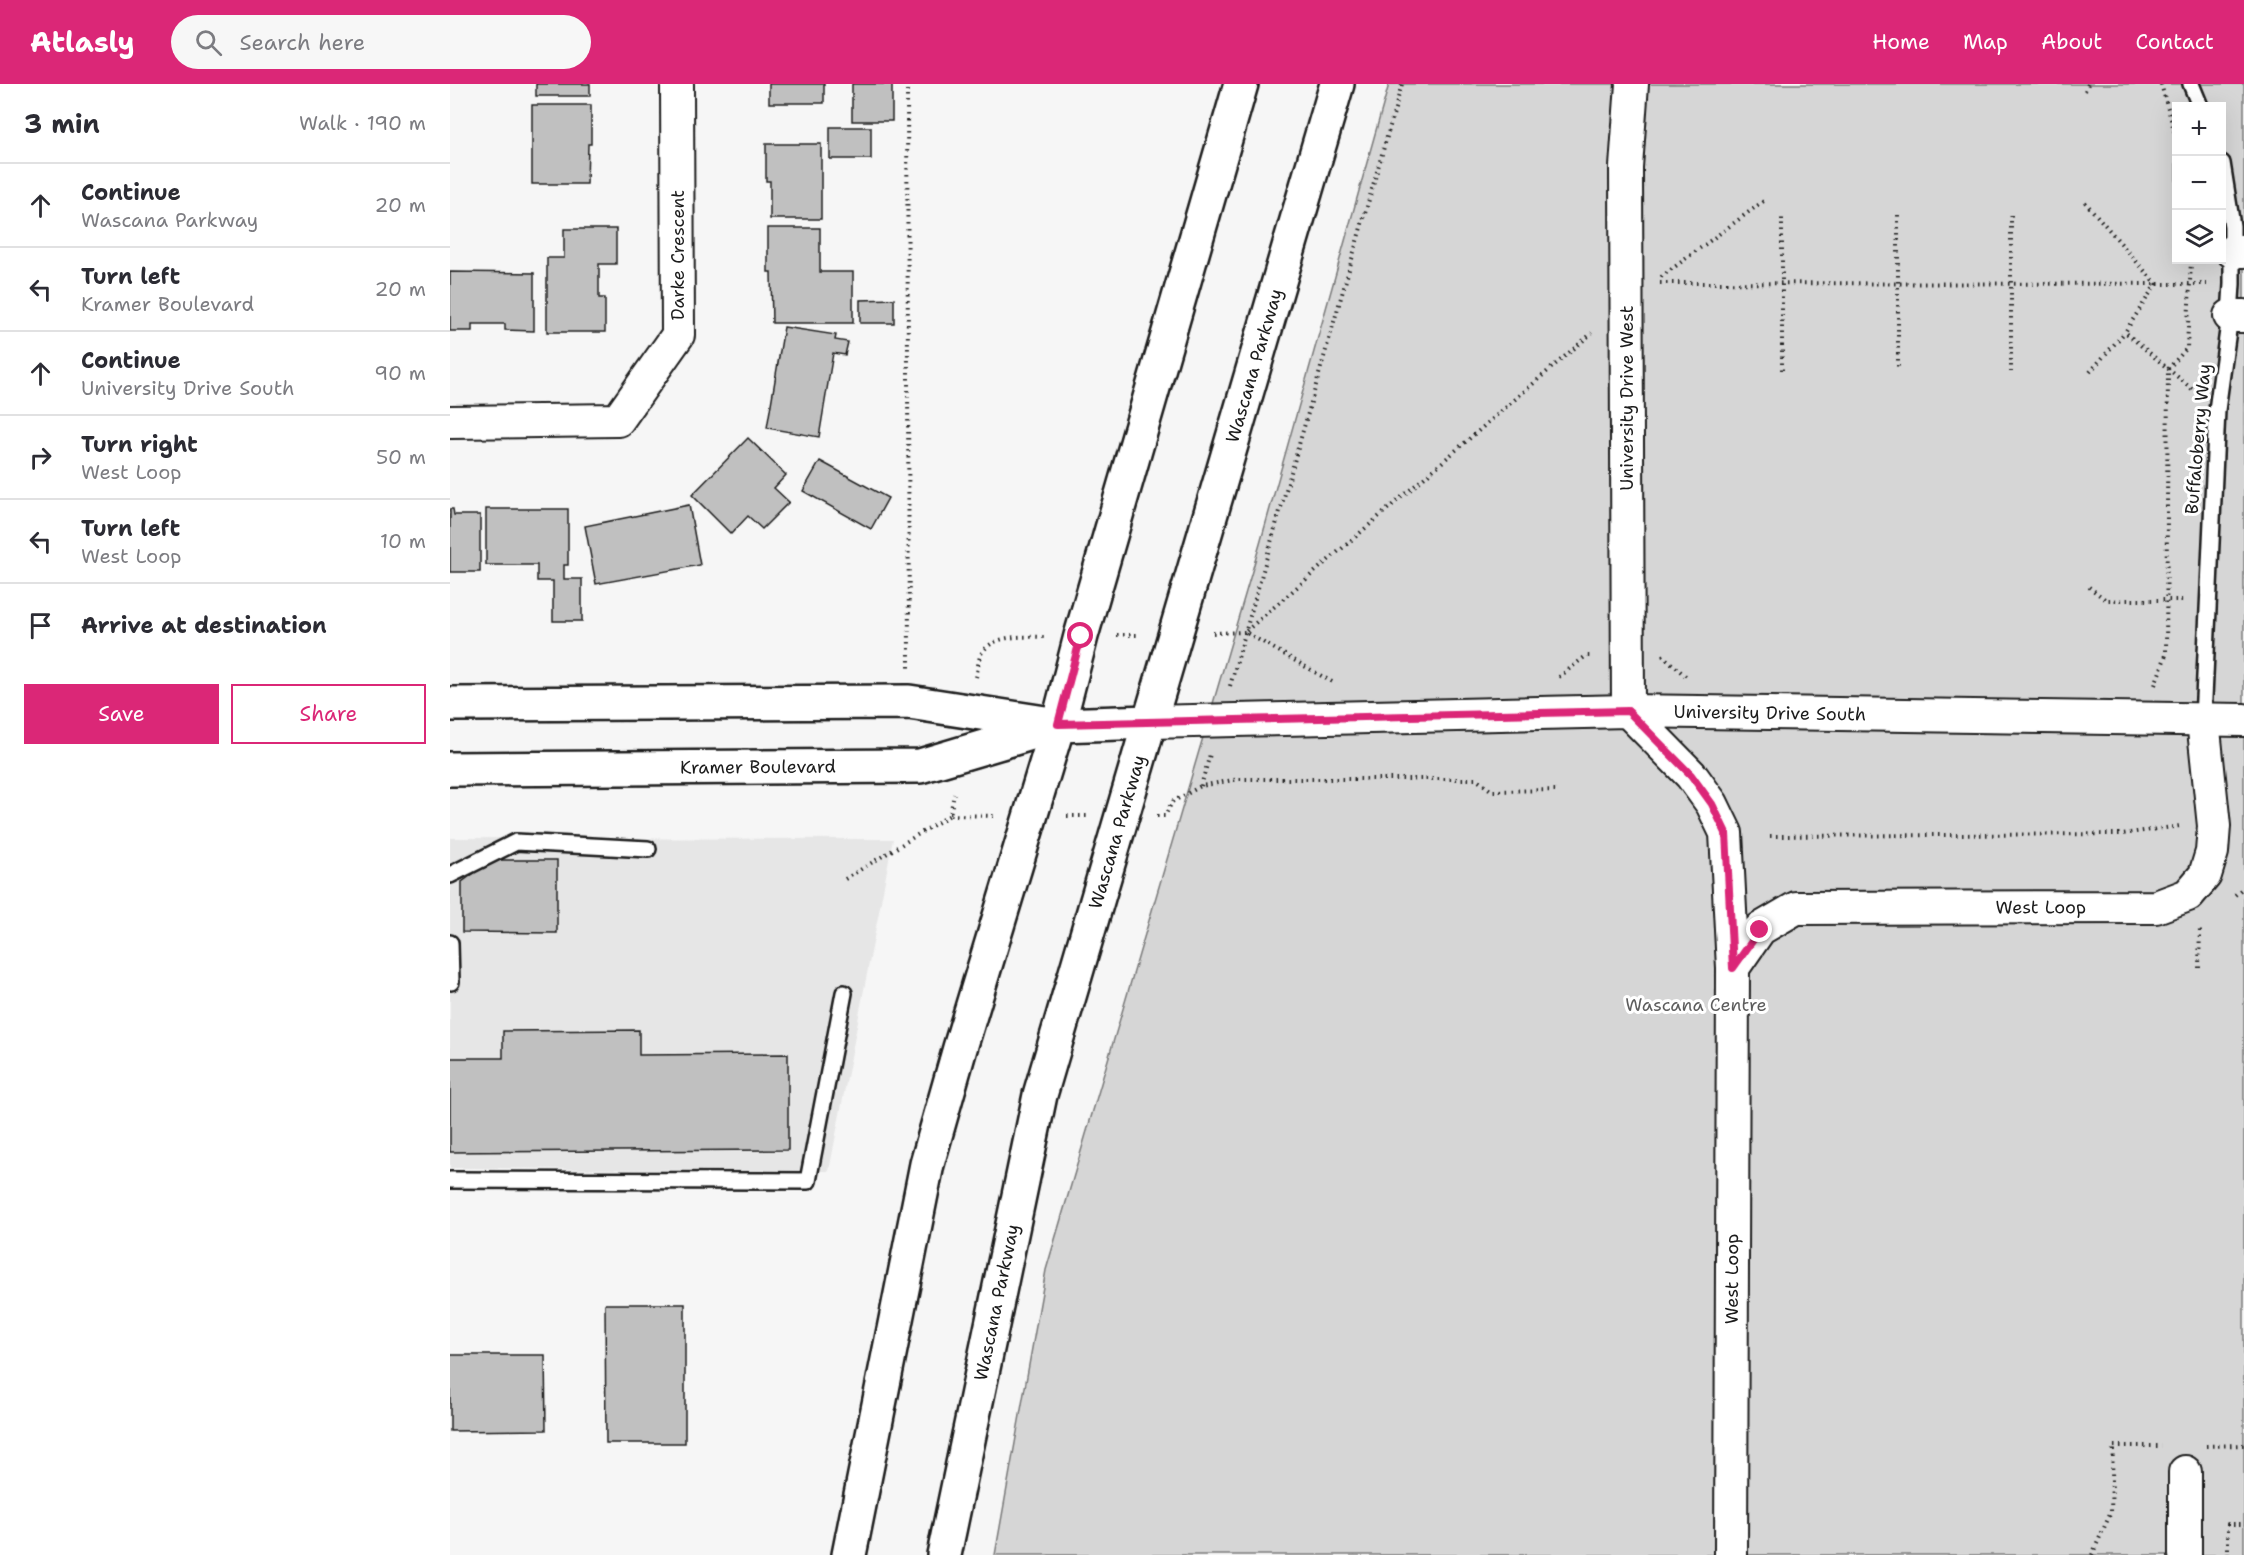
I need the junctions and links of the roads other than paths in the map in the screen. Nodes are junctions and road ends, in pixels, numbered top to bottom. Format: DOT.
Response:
graph roads {
  1 [pos="677,84"];
  2 [pos="1240,84"];
  3 [pos="1337,84"];
  4 [pos="1632,84"];
  5 [pos="2191,84"];
  6 [pos="2198,102"];
  7 [pos="2226,188"];
  8 [pos="2238,251"];
  9 [pos="2237,316"];
  10 [pos="450,422"];
  11 [pos="450,704"];
  12 [pos="1628,711"];
  13 [pos="2203,720"];
  14 [pos="2244,720"];
  15 [pos="1150,722"];
  16 [pos="1058,724"];
  17 [pos="450,769"];
  18 [pos="648,849"];
  19 [pos="450,875"];
  20 [pos="450,943"];
  21 [pos="1733,968"];
  22 [pos="451,982"];
  23 [pos="844,993"];
  24 [pos="450,1180"];
  25 [pos="2185,1455"];
  26 [pos="849,1555"];
  27 [pos="944,1555"];
  28 [pos="1731,1555"];
  29 [pos="2185,1555"];
  1 -- 10 [label="street, Darke Crescent"];
  2 -- 16 [label="main road"];
  3 -- 15 [label="main road, Wascana Parkway"];
  4 -- 12 [label="street, University Drive West"];
  5 -- 6 [label="lane"];
  7 -- 8 [label="lane, Buffaloberry Way"];
  8 -- 9 [label="lane, Buffaloberry Way"];
  9 -- 13 [label="lane, Buffaloberry Way"];
  11 -- 16 [label="main road, Kramer Boulevard"];
  12 -- 13 [label="street, University Drive South"];
  12 -- 15 [label="street, University Drive South"];
  12 -- 21 [label="street, West Loop"];
  13 -- 14 [label="street, University Drive South"];
  13 -- 21 [label="street, West Loop"];
  15 -- 16 [label="main road, Kramer Boulevard"];
  15 -- 27 [label="main road, Wascana Parkway"];
  16 -- 17 [label="main road, Kramer Boulevard"];
  16 -- 26 [label="main road"];
  18 -- 19 [label="lane"];
  20 -- 22 [label="lane"];
  21 -- 28 [label="street, West Loop"];
  23 -- 24 [label="lane"];
  25 -- 29 [label="street"];
}
